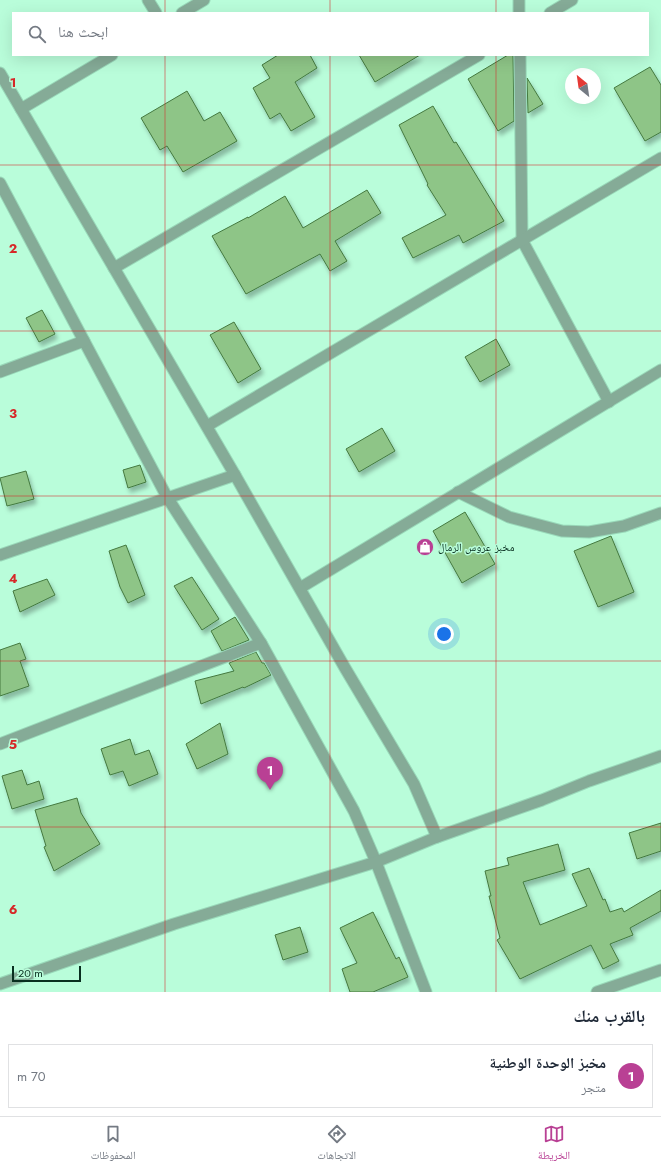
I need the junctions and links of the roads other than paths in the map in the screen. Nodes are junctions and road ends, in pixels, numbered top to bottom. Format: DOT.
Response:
graph roads {
  1 [pos="148,0"];
  2 [pos="204,0"];
  3 [pos="519,0"];
  4 [pos="572,0"];
  5 [pos="155,12"];
  6 [pos="184,12"];
  7 [pos="519,12"];
  8 [pos="552,12"];
  9 [pos="110,56"];
  10 [pos="477,56"];
  11 [pos="520,56"];
  12 [pos="0,73"];
  13 [pos="21,109"];
  14 [pos="661,158"];
  15 [pos="1,185"];
  16 [pos="522,240"];
  17 [pos="114,268"];
  18 [pos="84,341"];
  19 [pos="661,370"];
  20 [pos="0,372"];
  21 [pos="609,402"];
  22 [pos="207,426"];
  23 [pos="235,474"];
  24 [pos="458,492"];
  25 [pos="167,497"];
  26 [pos="661,513"];
  27 [pos="0,555"];
  28 [pos="300,588"];
  29 [pos="261,643"];
  30 [pos="0,744"];
  31 [pos="661,756"];
  32 [pos="437,837"];
  33 [pos="376,862"];
  34 [pos="661,970"];
  35 [pos="0,984"];
  36 [pos="426,992"];
  37 [pos="597,992"];
  1 -- 5 [label="street"];
  2 -- 6 [label="street"];
  3 -- 7 [label="street"];
  4 -- 8 [label="street"];
  9 -- 13 [label="street"];
  10 -- 17 [label="street"];
  11 -- 16 [label="street"];
  12 -- 13 [label="street"];
  13 -- 17 [label="street"];
  14 -- 16 [label="street"];
  15 -- 18 [label="street"];
  16 -- 21 [label="street"];
  16 -- 22 [label="street"];
  17 -- 22 [label="street"];
  18 -- 20 [label="street"];
  18 -- 25 [label="street"];
  19 -- 21 [label="street"];
  21 -- 24 [label="street"];
  22 -- 23 [label="street"];
  23 -- 25 [label="street"];
  23 -- 28 [label="street"];
  24 -- 26 [label="street"];
  24 -- 28 [label="street"];
  25 -- 27 [label="street"];
  25 -- 29 [label="street"];
  28 -- 32 [label="street"];
  29 -- 30 [label="street"];
  29 -- 33 [label="street"];
  31 -- 32 [label="street"];
  32 -- 33 [label="street"];
  33 -- 35 [label="street"];
  33 -- 36 [label="street"];
  34 -- 37 [label="street"];
}
